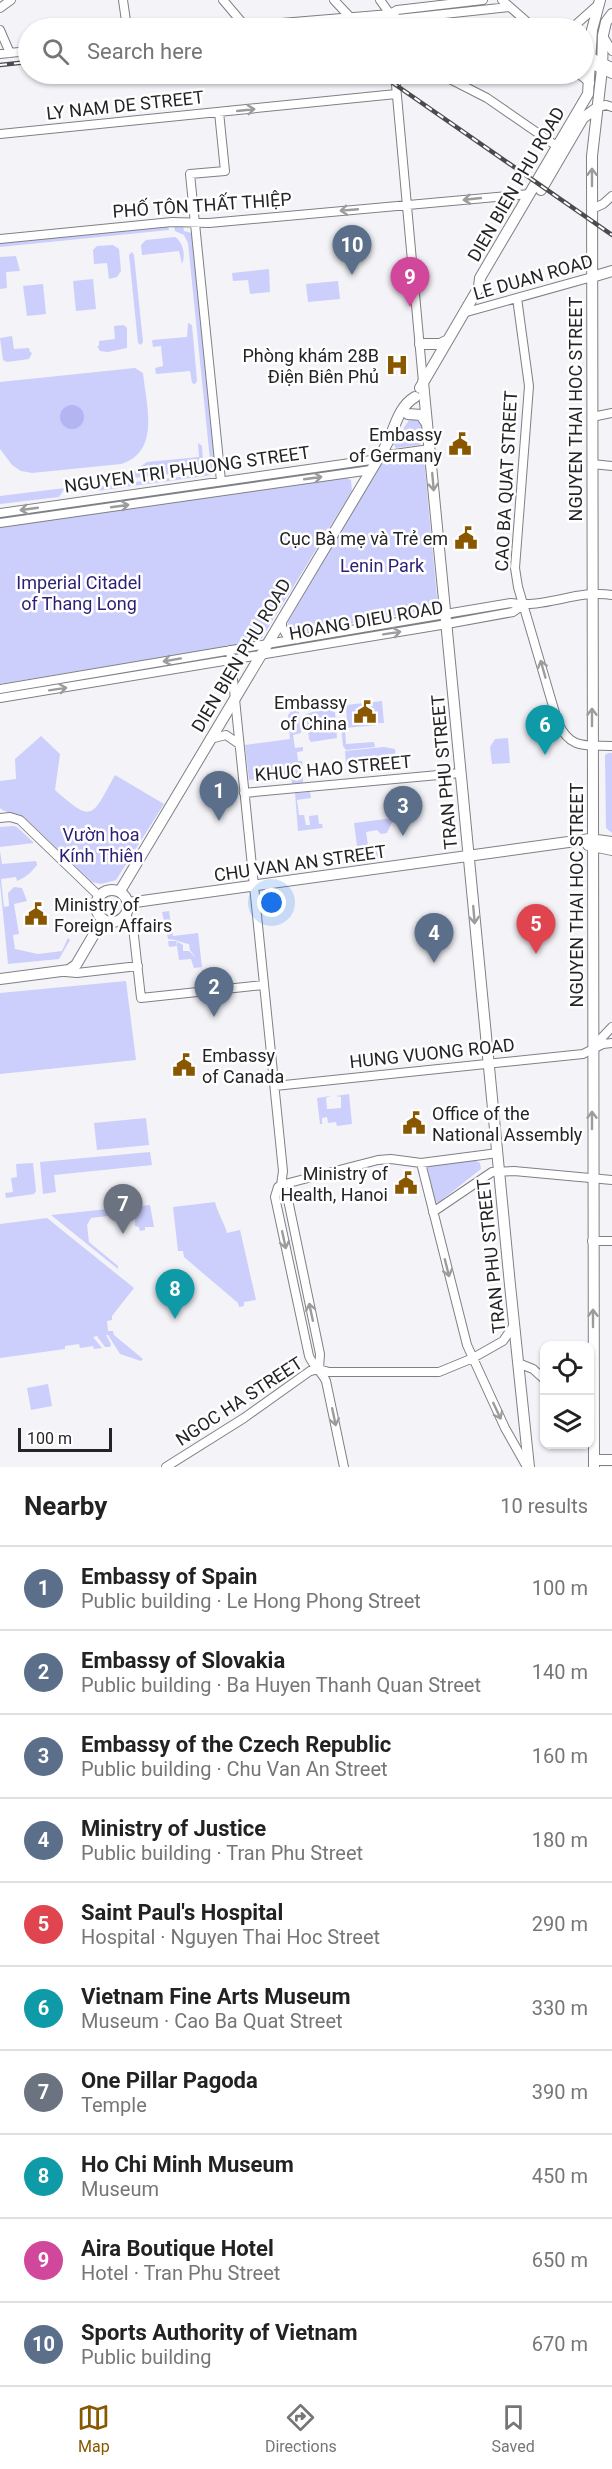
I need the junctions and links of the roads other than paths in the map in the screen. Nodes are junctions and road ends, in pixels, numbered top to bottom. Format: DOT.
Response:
graph roads {
  1 [pos="11,0"];
  2 [pos="123,0"];
  3 [pos="224,0"];
  4 [pos="334,0"];
  5 [pos="380,0"];
  6 [pos="483,0"];
  7 [pos="502,0"];
  8 [pos="601,1"];
  9 [pos="509,7"];
  10 [pos="0,9"];
  11 [pos="390,14"];
  12 [pos="612,14"];
  13 [pos="349,16"];
  14 [pos="126,18"];
  15 [pos="239,18"];
  16 [pos="328,18"];
  17 [pos="391,18"];
  18 [pos="396,18"];
  19 [pos="407,18"];
  20 [pos="522,18"];
  21 [pos="583,18"];
  22 [pos="0,30"];
  23 [pos="603,36"];
  24 [pos="612,51"];
  25 [pos="18,52"];
  26 [pos="10,53"];
  27 [pos="0,54"];
  28 [pos="597,64"];
  29 [pos="396,84"];
  30 [pos="460,84"];
  31 [pos="590,84"];
  32 [pos="396,94"];
  33 [pos="598,107"];
  34 [pos="612,107"];
  35 [pos="219,112"];
  36 [pos="0,134"];
  37 [pos="558,147"];
  38 [pos="530,194"];
  39 [pos="612,196"];
  40 [pos="407,206"];
  41 [pos="592,209"];
  42 [pos="195,222"];
  43 [pos="0,239"];
  44 [pos="612,271"];
  45 [pos="592,277"];
  46 [pos="478,286"];
  47 [pos="517,298"];
  48 [pos="463,313"];
  49 [pos="448,340"];
  50 [pos="420,344"];
  51 [pos="423,382"];
  52 [pos="415,397"];
  53 [pos="612,413"];
  54 [pos="408,414"];
  55 [pos="592,417"];
  56 [pos="427,424"];
  57 [pos="391,436"];
  58 [pos="430,449"];
  59 [pos="378,459"];
  60 [pos="592,464"];
  61 [pos="612,466"];
  62 [pos="371,470"];
  63 [pos="262,475"];
  64 [pos="221,481"];
  65 [pos="264,485"];
  66 [pos="81,501"];
  67 [pos="82,511"];
  68 [pos="0,513"];
  69 [pos="0,523"];
  70 [pos="592,594"];
  71 [pos="612,595"];
  72 [pos="523,605"];
  73 [pos="282,618"];
  74 [pos="446,619"];
  75 [pos="297,639"];
  76 [pos="266,645"];
  77 [pos="230,650"];
  78 [pos="260,655"];
  79 [pos="231,660"];
  80 [pos="0,689"];
  81 [pos="0,698"];
  82 [pos="235,698"];
  83 [pos="210,739"];
  84 [pos="239,744"];
  85 [pos="592,745"];
  86 [pos="612,746"];
  87 [pos="460,772"];
  88 [pos="244,793"];
  89 [pos="0,818"];
  90 [pos="592,842"];
  91 [pos="612,842"];
  92 [pos="612,850"];
  93 [pos="468,857"];
  94 [pos="254,886"];
  95 [pos="120,891"];
  96 [pos="99,896"];
  97 [pos="128,903"];
  98 [pos="126,915"];
  99 [pos="103,919"];
  100 [pos="138,966"];
  101 [pos="65,972"];
  102 [pos="0,978"];
  103 [pos="264,985"];
  104 [pos="612,1027"];
  105 [pos="612,1043"];
  106 [pos="592,1049"];
  107 [pos="489,1064"];
  108 [pos="274,1086"];
  109 [pos="498,1153"];
  110 [pos="421,1163"];
  111 [pos="499,1171"];
  112 [pos="592,1179"];
  113 [pos="612,1180"];
  114 [pos="281,1185"];
  115 [pos="433,1212"];
  116 [pos="592,1241"];
  117 [pos="612,1241"];
  118 [pos="303,1271"];
  119 [pos="291,1274"];
  120 [pos="514,1325"];
  121 [pos="503,1341"];
  122 [pos="517,1350"];
  123 [pos="472,1358"];
  124 [pos="518,1363"];
  125 [pos="319,1369"];
  126 [pos="540,1376"];
  127 [pos="592,1395"];
  128 [pos="593,1449"];
  129 [pos="612,1460"];
  130 [pos="594,1464"];
  131 [pos="166,1467"];
  132 [pos="344,1467"];
  133 [pos="528,1467"];
  1 -- 10 [label="street"];
  2 -- 14 [label="street"];
  3 -- 15 [label="street"];
  4 -- 13 [label="street"];
  5 -- 11 [label="street"];
  6 -- 11 [label="street"];
  7 -- 9 [label="street"];
  8 -- 21 [label="street"];
  8 -- 28 [label="main road"];
  9 -- 19 [label="street"];
  9 -- 20 [label="street"];
  11 -- 13 [label="street"];
  11 -- 17 [label="street"];
  11 -- 18 [label="street"];
  12 -- 23 [label="main road"];
  13 -- 16 [label="street"];
  22 -- 26 [label="street"];
  23 -- 24 [label="street"];
  23 -- 28 [label="main road"];
  25 -- 26 [label="street"];
  26 -- 27 [label="street"];
  28 -- 33 [label="main road, NGUYEN THAI HOC STREET"];
  29 -- 32 [label="street, TRAN PHU STREET"];
  30 -- 37 [label="street"];
  31 -- 37 [label="main road, DIEN BIEN PHU ROAD"];
  35 -- 32 [label="street, LY NAM DE STREET, one-way"];
  32 -- 40 [label="street, TRAN PHU STREET"];
  33 -- 34 [label="street"];
  41 -- 33 [label="main road, NGUYEN THAI HOC STREET, one-way"];
  33 -- 46 [label="main road, DIEN BIEN PHU ROAD"];
  35 -- 36 [label="street, LY NAM DE STREET"];
  35 -- 42 [label="street"];
  37 -- 38 [label="main road, DIEN BIEN PHU ROAD"];
  38 -- 40 [label="street, PHỐ TÔN THẤT THIỆP, one-way"];
  38 -- 46 [label="main road, DIEN BIEN PHU ROAD"];
  39 -- 41 [label="street"];
  40 -- 42 [label="street, PHỐ TÔN THẤT THIỆP, one-way"];
  40 -- 50 [label="street, TRAN PHU STREET"];
  41 -- 45 [label="main road, NGUYEN THAI HOC STREET"];
  42 -- 43 [label="street, PHỐ TÔN THẤT THIỆP"];
  42 -- 64 [label="street"];
  44 -- 45 [label="main road, LE DUAN ROAD"];
  45 -- 47 [label="street, LE DUAN ROAD"];
  45 -- 55 [label="main road, NGUYEN THAI HOC STREET"];
  46 -- 48 [label="main road, DIEN BIEN PHU ROAD"];
  47 -- 48 [label="street, LE DUAN ROAD"];
  47 -- 72 [label="street, CAO BA QUAT STREET"];
  48 -- 49 [label="main road, DIEN BIEN PHU ROAD"];
  49 -- 50 [label="main road"];
  49 -- 51 [label="main road, DIEN BIEN PHU ROAD"];
  50 -- 51 [label="street, TRAN PHU STREET"];
  51 -- 52 [label="main road, DIEN BIEN PHU ROAD"];
  51 -- 56 [label="main road, TRAN PHU STREET"];
  52 -- 54 [label="main road, DIEN BIEN PHU ROAD"];
  52 -- 57 [label="main road, DIEN BIEN PHU ROAD"];
  53 -- 55 [label="street"];
  54 -- 56 [label="main road"];
  54 -- 57 [label="main road, DIEN BIEN PHU ROAD"];
  55 -- 60 [label="main road, NGUYEN THAI HOC STREET"];
  56 -- 58 [label="main road, TRAN PHU STREET"];
  57 -- 59 [label="main road, DIEN BIEN PHU ROAD"];
  58 -- 59 [label="street, NGUYEN TRI PHUONG STREET"];
  58 -- 74 [label="main road, TRAN PHU STREET, one-way"];
  59 -- 62 [label="main road, DIEN BIEN PHU ROAD"];
  59 -- 63 [label="street, NGUYEN TRI PHUONG STREET"];
  60 -- 61 [label="street"];
  60 -- 70 [label="main road, NGUYEN THAI HOC STREET"];
  65 -- 62 [label="street, NGUYEN TRI PHUONG STREET, one-way"];
  62 -- 73 [label="main road, DIEN BIEN PHU ROAD"];
  63 -- 64 [label="street, NGUYEN TRI PHUONG STREET"];
  63 -- 65 [label="street"];
  64 -- 66 [label="street, NGUYEN TRI PHUONG STREET"];
  67 -- 65 [label="street, NGUYEN TRI PHUONG STREET, one-way"];
  66 -- 67 [label="street"];
  66 -- 68 [label="street, NGUYEN TRI PHUONG STREET, one-way"];
  67 -- 69 [label="street, NGUYEN TRI PHUONG STREET"];
  70 -- 71 [label="street, HOANG DIEU ROAD"];
  70 -- 72 [label="street, HOANG DIEU ROAD"];
  85 -- 70 [label="main road, NGUYEN THAI HOC STREET, one-way"];
  72 -- 74 [label="street, HOANG DIEU ROAD"];
  85 -- 72 [label="street, CAO BA QUAT STREET, one-way"];
  73 -- 75 [label="street"];
  73 -- 76 [label="main road, DIEN BIEN PHU ROAD"];
  74 -- 75 [label="street, HOANG DIEU ROAD"];
  78 -- 74 [label="street, HOANG DIEU ROAD, one-way"];
  74 -- 87 [label="main road, TRAN PHU STREET"];
  75 -- 76 [label="street, HOANG DIEU ROAD"];
  76 -- 77 [label="street, HOANG DIEU ROAD"];
  76 -- 78 [label="main road, DIEN BIEN PHU ROAD"];
  77 -- 79 [label="street"];
  77 -- 80 [label="street, HOANG DIEU ROAD, one-way"];
  78 -- 79 [label="street, HOANG DIEU ROAD"];
  78 -- 82 [label="main road, DIEN BIEN PHU ROAD"];
  81 -- 79 [label="street, HOANG DIEU ROAD, one-way"];
  79 -- 82 [label="street"];
  82 -- 83 [label="main road, DIEN BIEN PHU ROAD"];
  82 -- 84 [label="street"];
  83 -- 84 [label="street"];
  83 -- 95 [label="main road, DIEN BIEN PHU ROAD"];
  84 -- 88 [label="street"];
  85 -- 86 [label="street, CAO BA QUAT STREET"];
  85 -- 90 [label="main road, NGUYEN THAI HOC STREET"];
  87 -- 88 [label="street, KHUC HAO STREET"];
  87 -- 93 [label="main road, TRAN PHU STREET"];
  88 -- 94 [label="street"];
  89 -- 96 [label="street"];
  90 -- 91 [label="main road"];
  90 -- 92 [label="main road"];
  90 -- 93 [label="main road, CHU VAN AN STREET"];
  90 -- 106 [label="main road, NGUYEN THAI HOC STREET"];
  93 -- 94 [label="main road, CHU VAN AN STREET"];
  93 -- 107 [label="main road, TRAN PHU STREET, one-way"];
  94 -- 97 [label="main road, CHU VAN AN STREET"];
  94 -- 103 [label="street"];
  95 -- 96 [label="main road"];
  95 -- 97 [label="main road"];
  96 -- 99 [label="main road"];
  97 -- 98 [label="main road"];
  98 -- 99 [label="main road"];
  98 -- 100 [label="street"];
  99 -- 101 [label="main road"];
  100 -- 101 [label="street"];
  100 -- 103 [label="street"];
  101 -- 102 [label="main road"];
  103 -- 108 [label="street"];
  104 -- 106 [label="street"];
  105 -- 106 [label="street, HUNG VUONG ROAD"];
  106 -- 107 [label="street, HUNG VUONG ROAD"];
  112 -- 106 [label="main road, NGUYEN THAI HOC STREET, one-way"];
  107 -- 108 [label="street, HUNG VUONG ROAD"];
  107 -- 109 [label="main road, TRAN PHU STREET"];
  108 -- 114 [label="street"];
  109 -- 110 [label="street"];
  109 -- 111 [label="main road, TRAN PHU STREET"];
  110 -- 114 [label="street"];
  110 -- 115 [label="street"];
  111 -- 112 [label="street"];
  111 -- 115 [label="street"];
  111 -- 120 [label="main road, TRAN PHU STREET"];
  112 -- 113 [label="street"];
  112 -- 116 [label="main road, NGUYEN THAI HOC STREET"];
  114 -- 118 [label="street"];
  114 -- 119 [label="street, one-way"];
  115 -- 123 [label="street, one-way"];
  116 -- 117 [label="street"];
  127 -- 116 [label="main road, NGUYEN THAI HOC STREET, one-way"];
  118 -- 119 [label="street"];
  125 -- 118 [label="street, one-way"];
  119 -- 125 [label="street"];
  120 -- 121 [label="street"];
  120 -- 122 [label="main road, TRAN PHU STREET"];
  121 -- 122 [label="street"];
  121 -- 123 [label="street, NGOC HA STREET"];
  122 -- 124 [label="main road, TRAN PHU STREET"];
  123 -- 125 [label="street, NGOC HA STREET"];
  123 -- 133 [label="street, one-way"];
  124 -- 126 [label="street"];
  124 -- 133 [label="main road, TRAN PHU STREET"];
  125 -- 131 [label="street, NGOC HA STREET"];
  125 -- 132 [label="street, one-way"];
  128 -- 130 [label="main road, NGUYEN THAI HOC STREET"];
  129 -- 130 [label="main road"];
}
